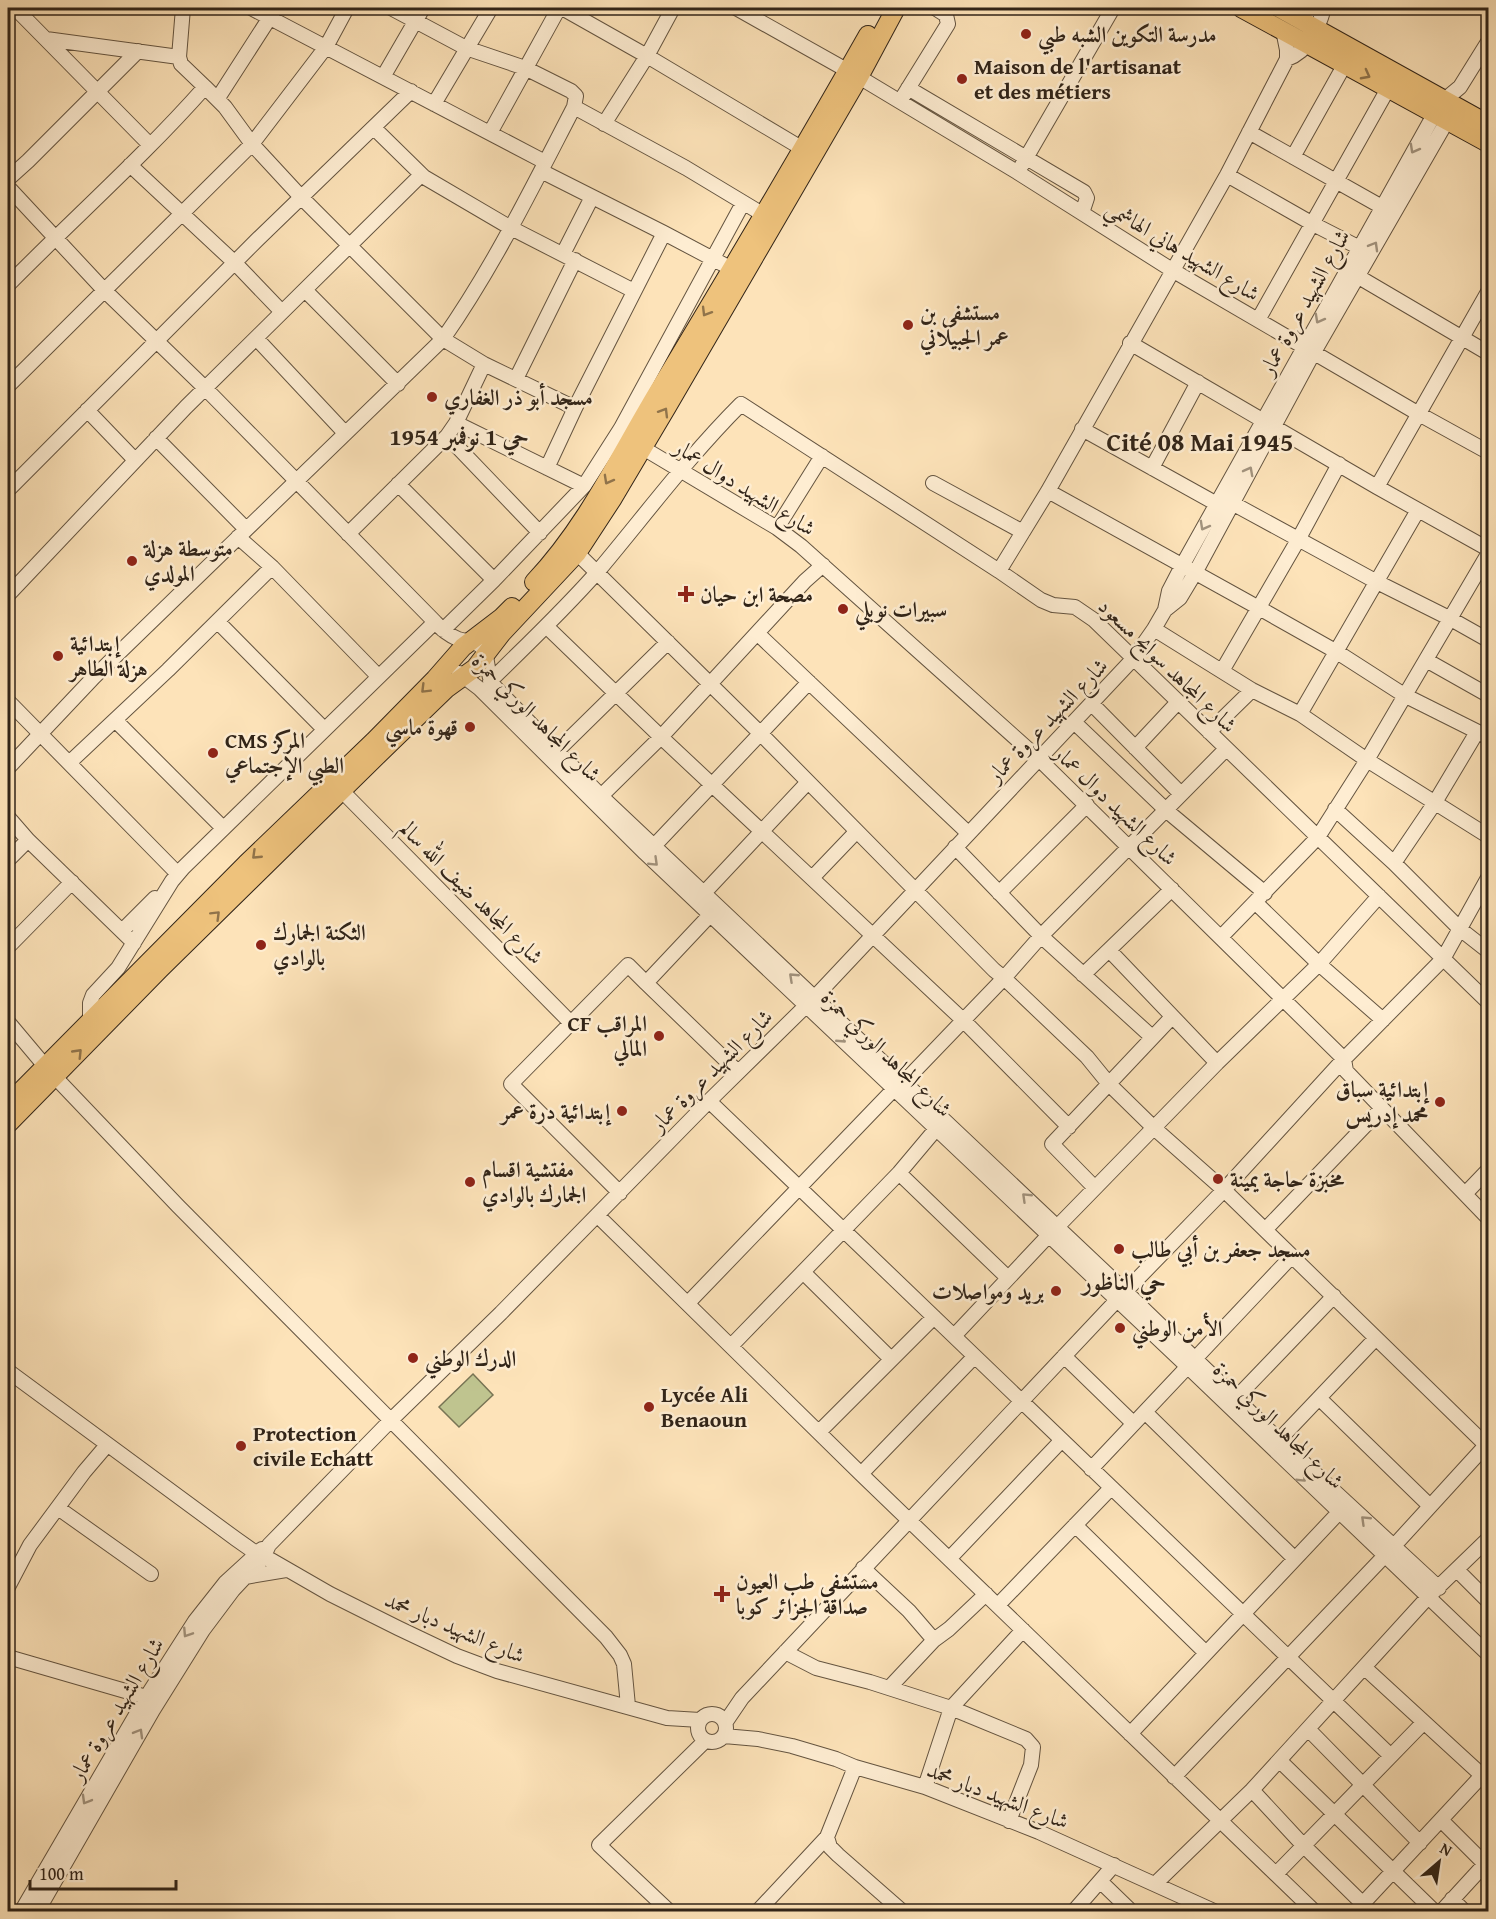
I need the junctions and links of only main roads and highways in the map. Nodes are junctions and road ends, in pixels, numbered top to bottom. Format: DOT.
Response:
graph roads {
  1 [pos="884,8"];
  2 [pos="896,8"];
  3 [pos="1241,8"];
  4 [pos="1279,8"];
  5 [pos="1306,13"];
  6 [pos="853,74"];
  7 [pos="834,106"];
  8 [pos="1446,109"];
  9 [pos="1488,124"];
  10 [pos="1488,143"];
  11 [pos="50,1071"];
  12 [pos="8,1104"];
  13 [pos="8,1124"];
  1 -- 6 [label="main road"];
  2 -- 6 [label="main road"];
  3 -- 8 [label="main road, one-way"];
  4 -- 5 [label="main road"];
  5 -- 8 [label="main road"];
  6 -- 7 [label="main road"];
  11 -- 7 [label="main road, one-way"];
  7 -- 11 [label="main road, one-way"];
  8 -- 9 [label="main road"];
  8 -- 10 [label="main road"];
  11 -- 12 [label="main road"];
  11 -- 13 [label="main road"];
}
